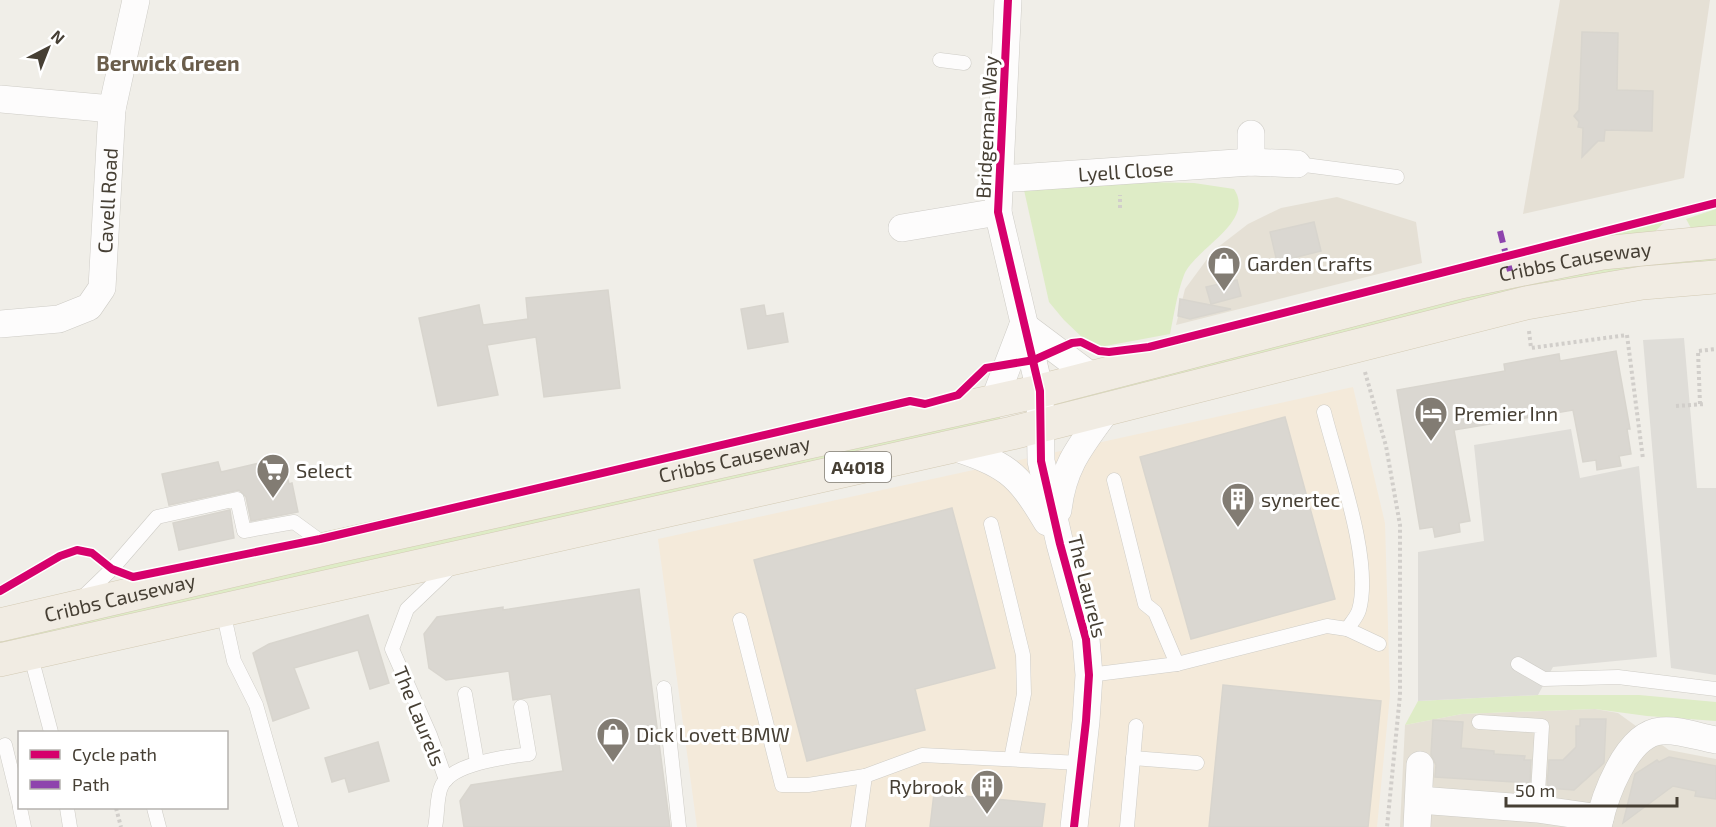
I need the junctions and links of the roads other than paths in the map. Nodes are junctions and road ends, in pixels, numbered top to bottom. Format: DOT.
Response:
graph roads {
  1 [pos="136,0"];
  2 [pos="1008,0"];
  3 [pos="940,60"];
  4 [pos="964,63"];
  5 [pos="0,99"];
  6 [pos="111,109"];
  7 [pos="1251,134"];
  8 [pos="1251,162"];
  9 [pos="1297,164"];
  10 [pos="1396,177"];
  11 [pos="999,179"];
  12 [pos="998,212"];
  13 [pos="902,228"];
  14 [pos="1716,242"];
  15 [pos="1716,277"];
  16 [pos="0,324"];
  17 [pos="1023,325"];
  18 [pos="1091,376"];
  19 [pos="1040,391"];
  20 [pos="994,400"];
  21 [pos="1108,408"];
  22 [pos="1324,412"];
  23 [pos="1041,426"];
  24 [pos="950,446"];
  25 [pos="1114,480"];
  26 [pos="991,524"];
  27 [pos="1060,544"];
  28 [pos="329,548"];
  29 [pos="461,557"];
  30 [pos="73,607"];
  31 [pos="223,611"];
  32 [pos="740,620"];
  33 [pos="0,625"];
  34 [pos="1347,629"];
  35 [pos="1379,644"];
  36 [pos="15,656"];
  37 [pos="1177,664"];
  38 [pos="1518,664"];
  39 [pos="1089,675"];
  40 [pos="664,688"];
  41 [pos="1716,689"];
  42 [pos="465,694"];
  43 [pos="521,707"];
  44 [pos="1479,722"];
  45 [pos="1136,726"];
  46 [pos="51,731"];
  47 [pos="1716,740"];
  48 [pos="5,745"];
  49 [pos="1133,758"];
  50 [pos="1011,759"];
  51 [pos="477,762"];
  52 [pos="1080,763"];
  53 [pos="1197,763"];
  54 [pos="1420,765"];
  55 [pos="865,776"];
  56 [pos="446,780"];
  57 [pos="18,799"];
  58 [pos="1419,800"];
  59 [pos="20,809"];
  60 [pos="67,809"];
  61 [pos="154,809"];
  62 [pos="1537,809"];
  63 [pos="1599,823"];
  64 [pos="24,827"];
  65 [pos="70,827"];
  66 [pos="159,827"];
  67 [pos="291,827"];
  68 [pos="435,827"];
  69 [pos="679,827"];
  70 [pos="858,827"];
  71 [pos="1074,827"];
  72 [pos="1127,827"];
  73 [pos="1417,827"];
  1 -- 6 [label="street, Cavell Road"];
  2 -- 11 [label="street, Bridgeman Way"];
  3 -- 4 [label="lane"];
  5 -- 6 [label="street"];
  6 -- 16 [label="street, Cavell Road"];
  7 -- 8 [label="street"];
  8 -- 9 [label="street, Lyell Close"];
  8 -- 11 [label="street, Lyell Close"];
  9 -- 10 [label="lane, Lyell Close"];
  11 -- 12 [label="street, Bridgeman Way"];
  12 -- 13 [label="street, Bridgeman Way"];
  12 -- 17 [label="street, Bridgeman Way"];
  14 -- 18 [label="main road, Cribbs Causeway / A4018"];
  15 -- 21 [label="main road, Cribbs Causeway / A4018"];
  17 -- 18 [label="street"];
  17 -- 19 [label="street, Bridgeman Way"];
  17 -- 20 [label="street"];
  18 -- 19 [label="main road, Cribbs Causeway / A4018"];
  19 -- 20 [label="main road, Cribbs Causeway / A4018"];
  19 -- 23 [label="street, The Laurels"];
  20 -- 28 [label="main road, Cribbs Causeway / A4018"];
  21 -- 23 [label="main road, Cribbs Causeway / A4018"];
  21 -- 27 [label="street, The Laurels"];
  22 -- 34 [label="lane"];
  23 -- 24 [label="main road, Cribbs Causeway / A4018"];
  23 -- 27 [label="street, The Laurels"];
  24 -- 27 [label="street, The Laurels"];
  24 -- 29 [label="main road, Cribbs Causeway / A4018"];
  25 -- 37 [label="lane"];
  26 -- 50 [label="lane"];
  27 -- 39 [label="street, The Laurels"];
  28 -- 30 [label="main road, Cribbs Causeway / A4018"];
  28 -- 30 [label="lane"];
  29 -- 31 [label="main road, Cribbs Causeway / A4018"];
  29 -- 56 [label="lane, The Laurels"];
  30 -- 33 [label="main road, Cribbs Causeway / A4018"];
  31 -- 36 [label="main road, Cribbs Causeway / A4018"];
  31 -- 67 [label="lane"];
  32 -- 55 [label="lane"];
  34 -- 35 [label="lane"];
  34 -- 37 [label="lane"];
  36 -- 46 [label="lane"];
  37 -- 39 [label="lane"];
  38 -- 41 [label="lane"];
  39 -- 52 [label="street, The Laurels"];
  40 -- 69 [label="lane"];
  42 -- 51 [label="lane"];
  43 -- 51 [label="lane"];
  44 -- 62 [label="lane"];
  45 -- 49 [label="lane"];
  47 -- 63 [label="street"];
  48 -- 57 [label="lane"];
  49 -- 53 [label="lane"];
  49 -- 72 [label="lane"];
  50 -- 52 [label="lane"];
  50 -- 55 [label="lane"];
  51 -- 56 [label="lane"];
  52 -- 71 [label="street, The Laurels"];
  54 -- 58 [label="street"];
  55 -- 70 [label="lane"];
  56 -- 68 [label="lane, The Laurels"];
  58 -- 62 [label="street"];
  58 -- 73 [label="street"];
  59 -- 64 [label="lane"];
  60 -- 65 [label="lane"];
  61 -- 66 [label="lane"];
  62 -- 63 [label="street"];
}
